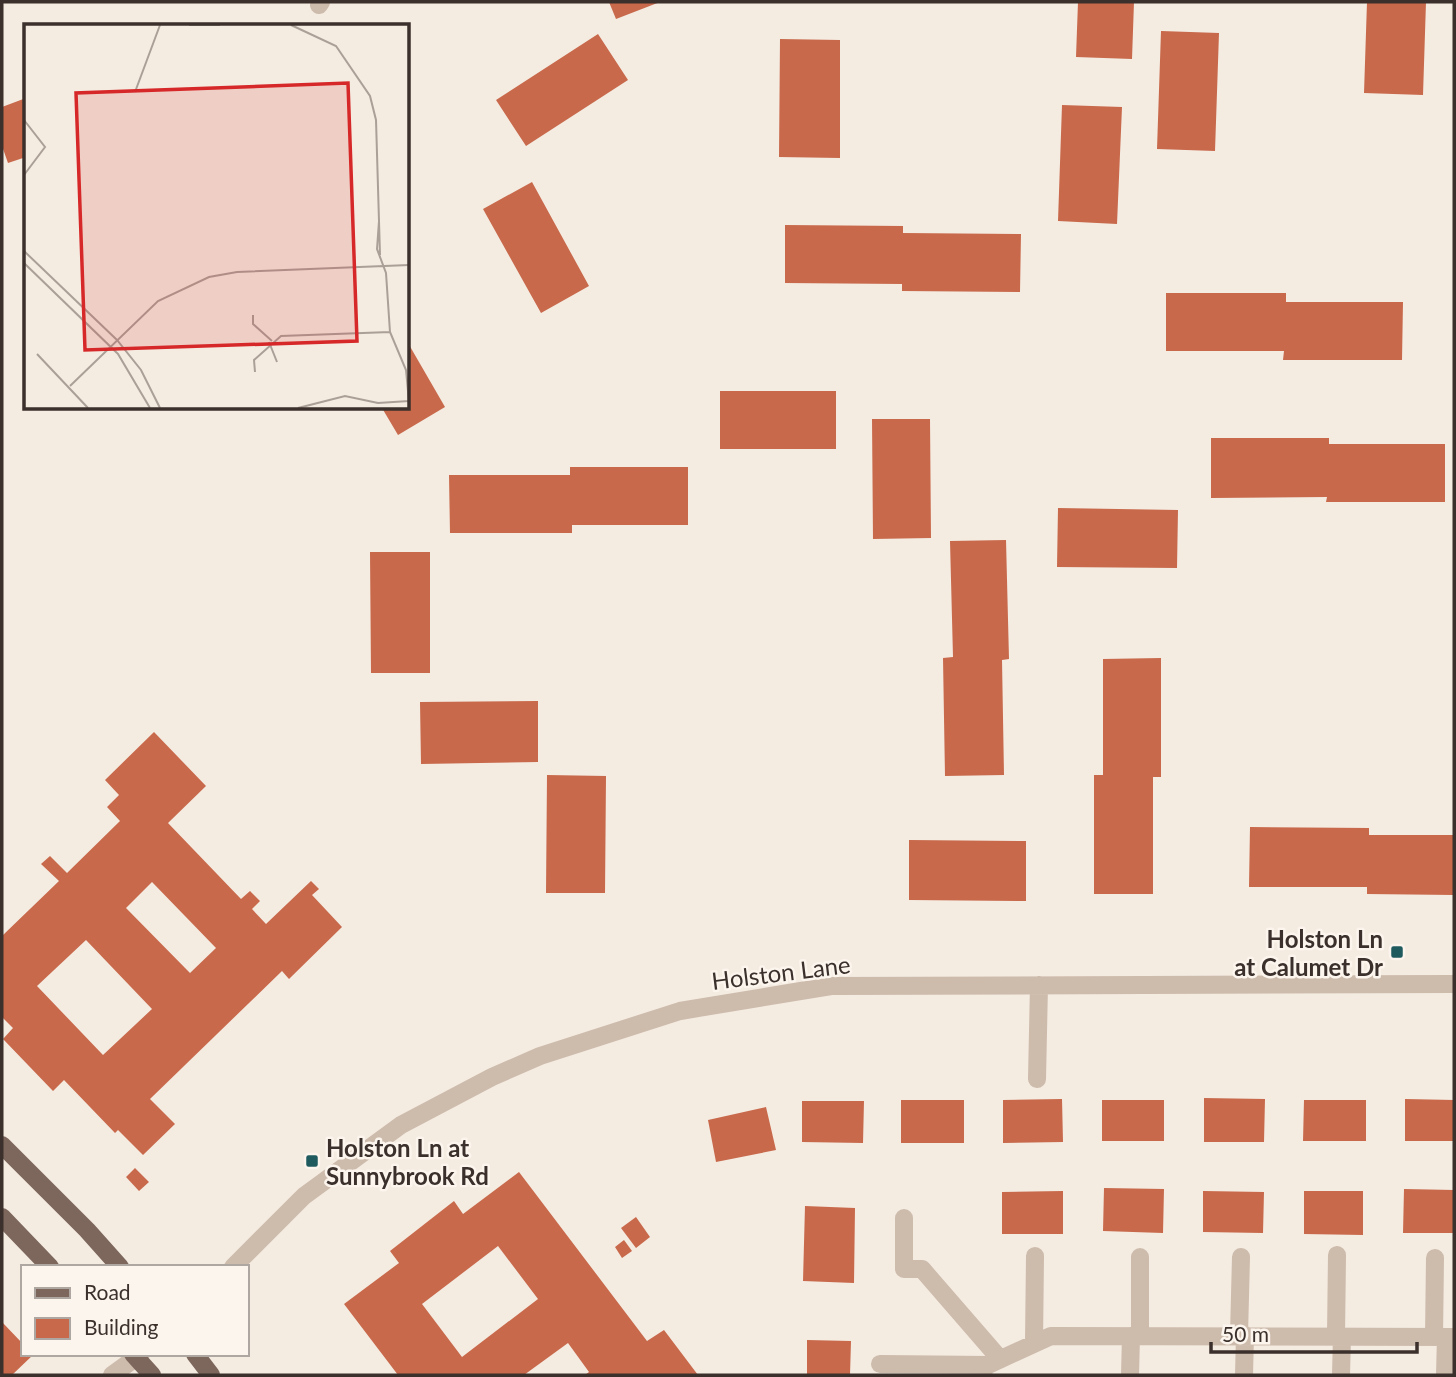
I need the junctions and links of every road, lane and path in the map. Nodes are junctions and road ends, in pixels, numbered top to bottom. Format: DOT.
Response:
graph roads {
  1 [pos="1454,984"];
  2 [pos="1039,985"];
  3 [pos="1037,1079"];
  4 [pos="2,1145"];
  5 [pos="2,1217"];
  6 [pos="904,1219"];
  7 [pos="1337,1255"];
  8 [pos="1035,1256"];
  9 [pos="1140,1257"];
  10 [pos="1241,1257"];
  11 [pos="1435,1258"];
  12 [pos="48,1265"];
  13 [pos="118,1265"];
  14 [pos="235,1265"];
  15 [pos="1242,1335"];
  16 [pos="1135,1336"];
  17 [pos="1339,1336"];
  18 [pos="1445,1337"];
  19 [pos="1034,1343"];
  20 [pos="137,1356"];
  21 [pos="197,1356"];
  22 [pos="880,1364"];
  23 [pos="990,1369"];
  24 [pos="112,1375"];
  25 [pos="152,1375"];
  26 [pos="211,1375"];
  27 [pos="1130,1375"];
  28 [pos="1244,1375"];
  29 [pos="1341,1375"];
  30 [pos="1445,1375"];
  1 -- 2 [label="street, Holston Lane"];
  2 -- 3 [label="street"];
  2 -- 14 [label="street, Holston Lane"];
  4 -- 13 [label="main road"];
  5 -- 12 [label="main road"];
  6 -- 23 [label="street"];
  7 -- 17 [label="street"];
  8 -- 19 [label="street"];
  9 -- 16 [label="street"];
  10 -- 15 [label="street"];
  11 -- 18 [label="street"];
  15 -- 16 [label="street"];
  15 -- 17 [label="street"];
  15 -- 28 [label="street"];
  16 -- 19 [label="street"];
  16 -- 27 [label="street"];
  17 -- 18 [label="street"];
  17 -- 29 [label="street"];
  18 -- 30 [label="street"];
  19 -- 23 [label="street"];
  20 -- 24 [label="street"];
  20 -- 25 [label="main road"];
  21 -- 26 [label="main road"];
  22 -- 23 [label="street"];
}
